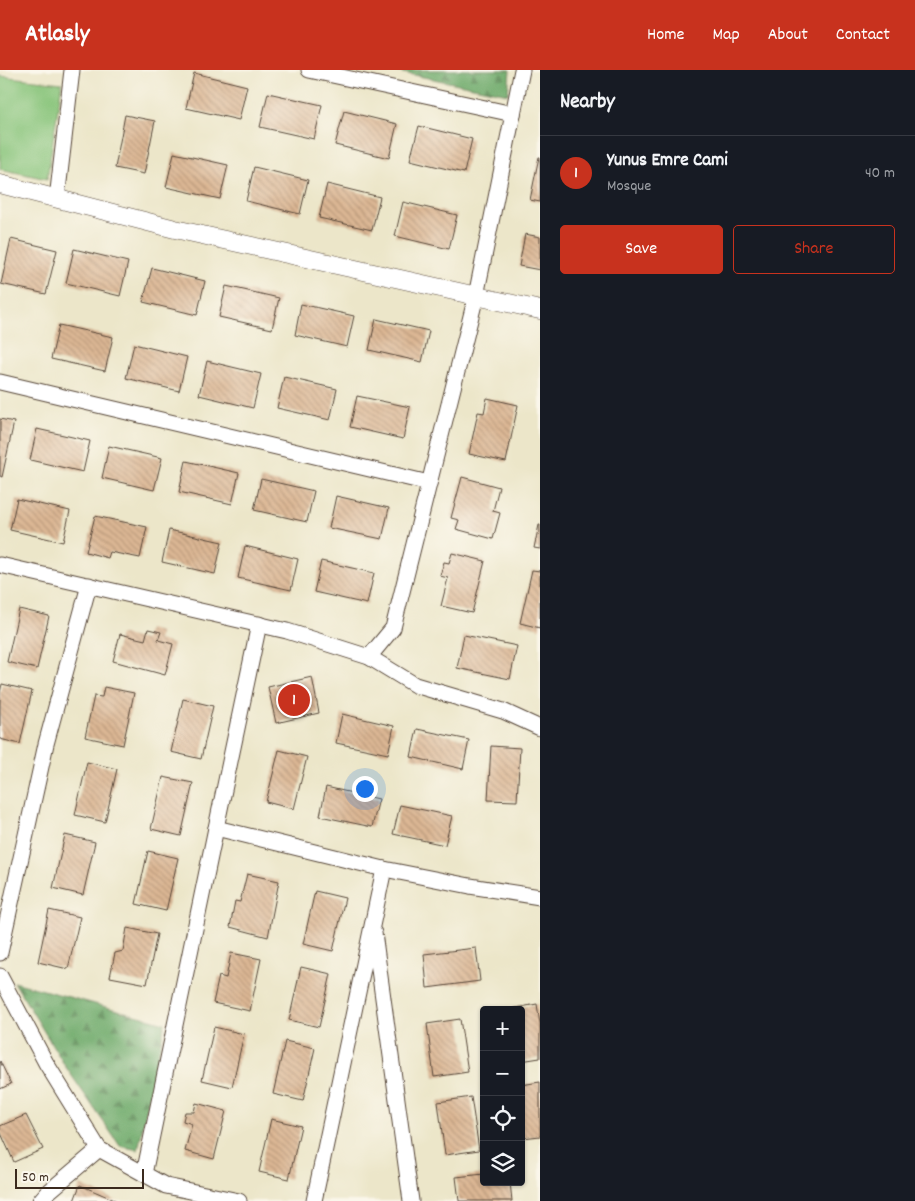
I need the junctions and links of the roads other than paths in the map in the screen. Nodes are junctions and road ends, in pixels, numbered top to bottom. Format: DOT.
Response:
graph roads {
  1 [pos="72,70"];
  2 [pos="309,70"];
  3 [pos="522,70"];
  4 [pos="513,114"];
  5 [pos="0,184"];
  6 [pos="57,199"];
  7 [pos="476,296"];
  8 [pos="540,310"];
  9 [pos="0,382"];
  10 [pos="429,483"];
  11 [pos="0,565"];
  12 [pos="90,586"];
  13 [pos="259,624"];
  14 [pos="369,657"];
  15 [pos="540,728"];
  16 [pos="216,828"];
  17 [pos="384,869"];
  18 [pos="540,897"];
  19 [pos="373,921"];
  20 [pos="0,953"];
  21 [pos="0,976"];
  22 [pos="99,1149"];
  23 [pos="144,1174"];
  24 [pos="40,1201"];
  25 [pos="239,1201"];
  26 [pos="314,1201"];
  27 [pos="411,1201"];
  1 -- 6 [label="street"];
  2 -- 4 [label="street"];
  3 -- 4 [label="street"];
  4 -- 7 [label="street"];
  5 -- 6 [label="street"];
  6 -- 7 [label="street"];
  7 -- 8 [label="street"];
  7 -- 10 [label="street"];
  9 -- 10 [label="street"];
  10 -- 14 [label="street"];
  11 -- 12 [label="street"];
  12 -- 13 [label="street"];
  12 -- 20 [label="street"];
  13 -- 14 [label="street"];
  13 -- 16 [label="street"];
  14 -- 15 [label="street"];
  16 -- 17 [label="street"];
  16 -- 23 [label="street"];
  17 -- 18 [label="street"];
  17 -- 19 [label="street"];
  19 -- 26 [label="street"];
  19 -- 27 [label="street"];
  21 -- 22 [label="street"];
  22 -- 23 [label="street"];
  22 -- 24 [label="street"];
  23 -- 25 [label="street"];
}
